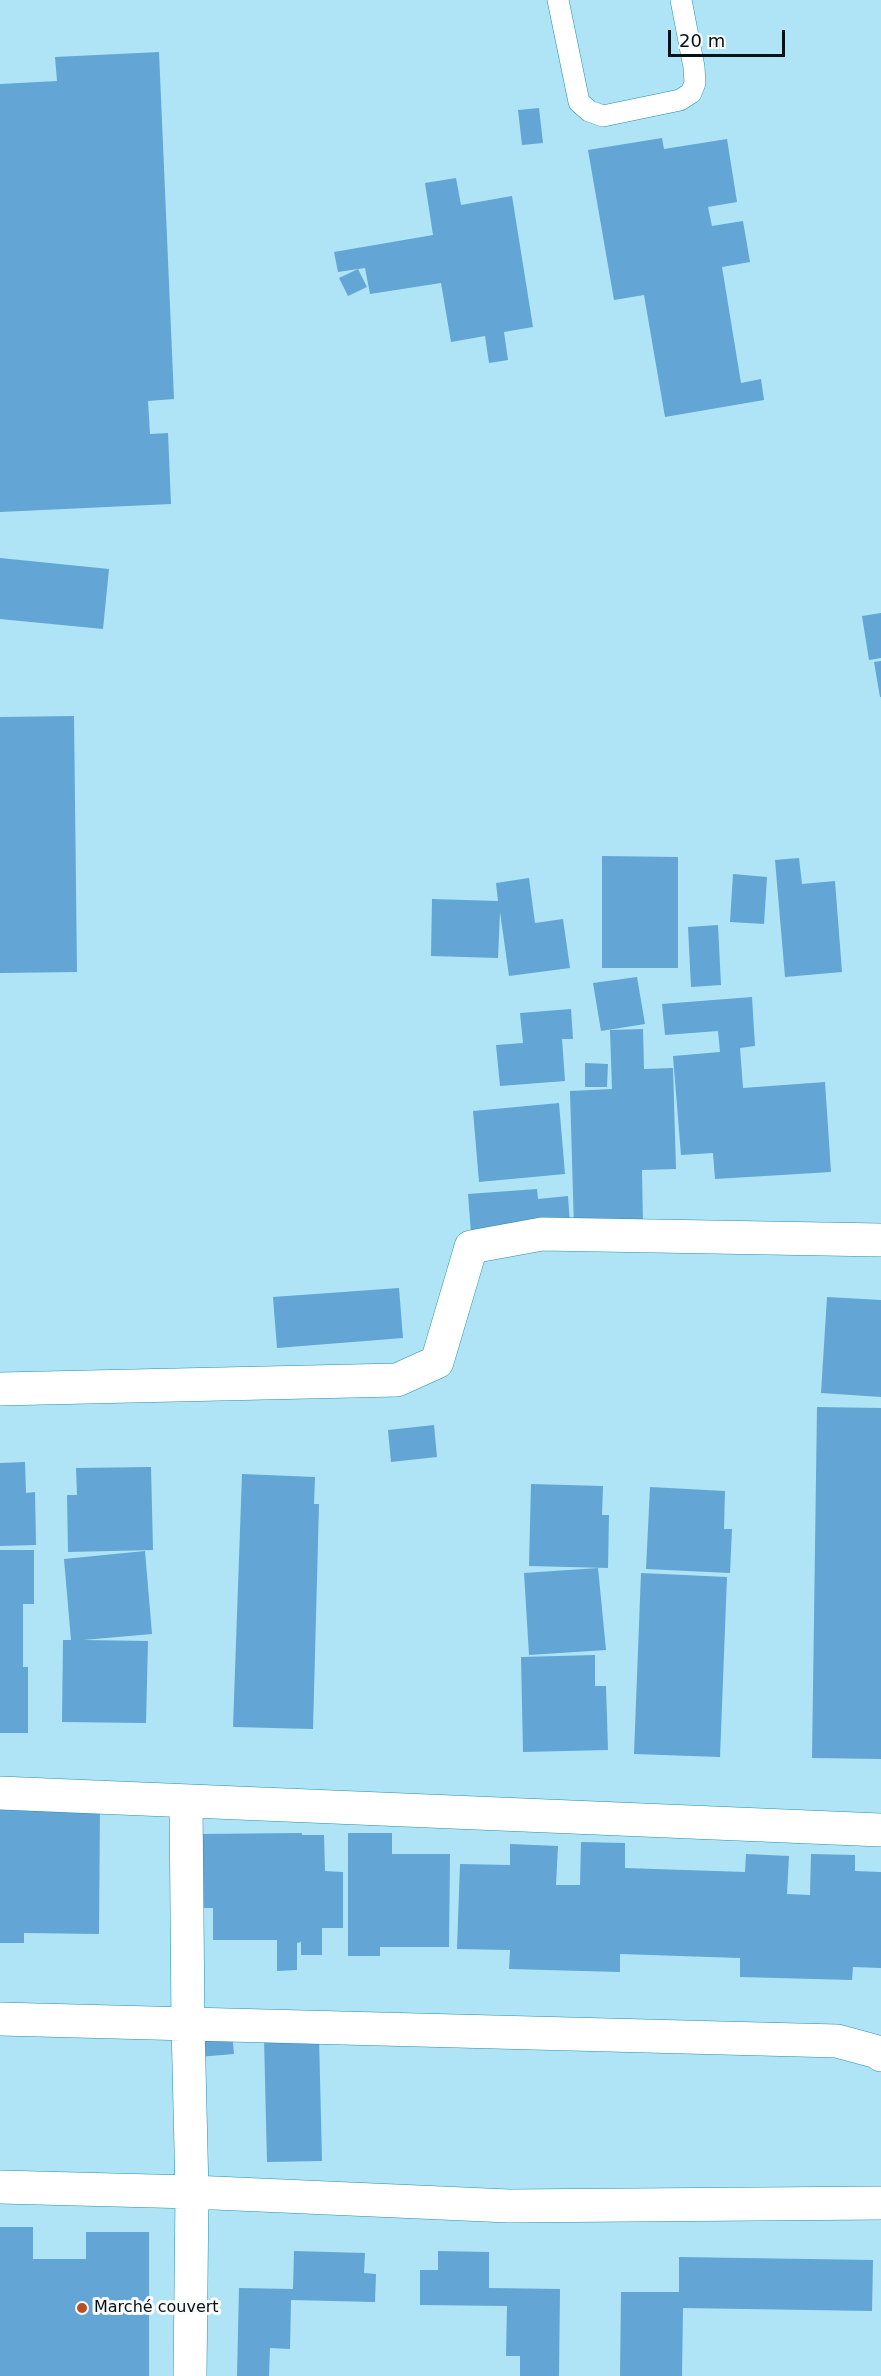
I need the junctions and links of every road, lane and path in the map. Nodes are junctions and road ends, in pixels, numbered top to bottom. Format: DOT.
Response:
graph roads {
  1 [pos="558,0"];
  2 [pos="681,0"];
  3 [pos="881,1240"];
  4 [pos="0,1389"];
  5 [pos="0,1793"];
  6 [pos="186,1801"];
  7 [pos="881,1830"];
  8 [pos="0,2019"];
  9 [pos="188,2024"];
  10 [pos="881,2055"];
  11 [pos="0,2187"];
  12 [pos="192,2192"];
  13 [pos="881,2203"];
  14 [pos="190,2376"];
  1 -- 2 [label="lane"];
  3 -- 4 [label="street"];
  5 -- 6 [label="street"];
  6 -- 7 [label="street"];
  6 -- 9 [label="street"];
  8 -- 9 [label="street"];
  9 -- 10 [label="street"];
  9 -- 12 [label="street"];
  11 -- 12 [label="street"];
  12 -- 13 [label="street"];
  12 -- 14 [label="street"];
}
